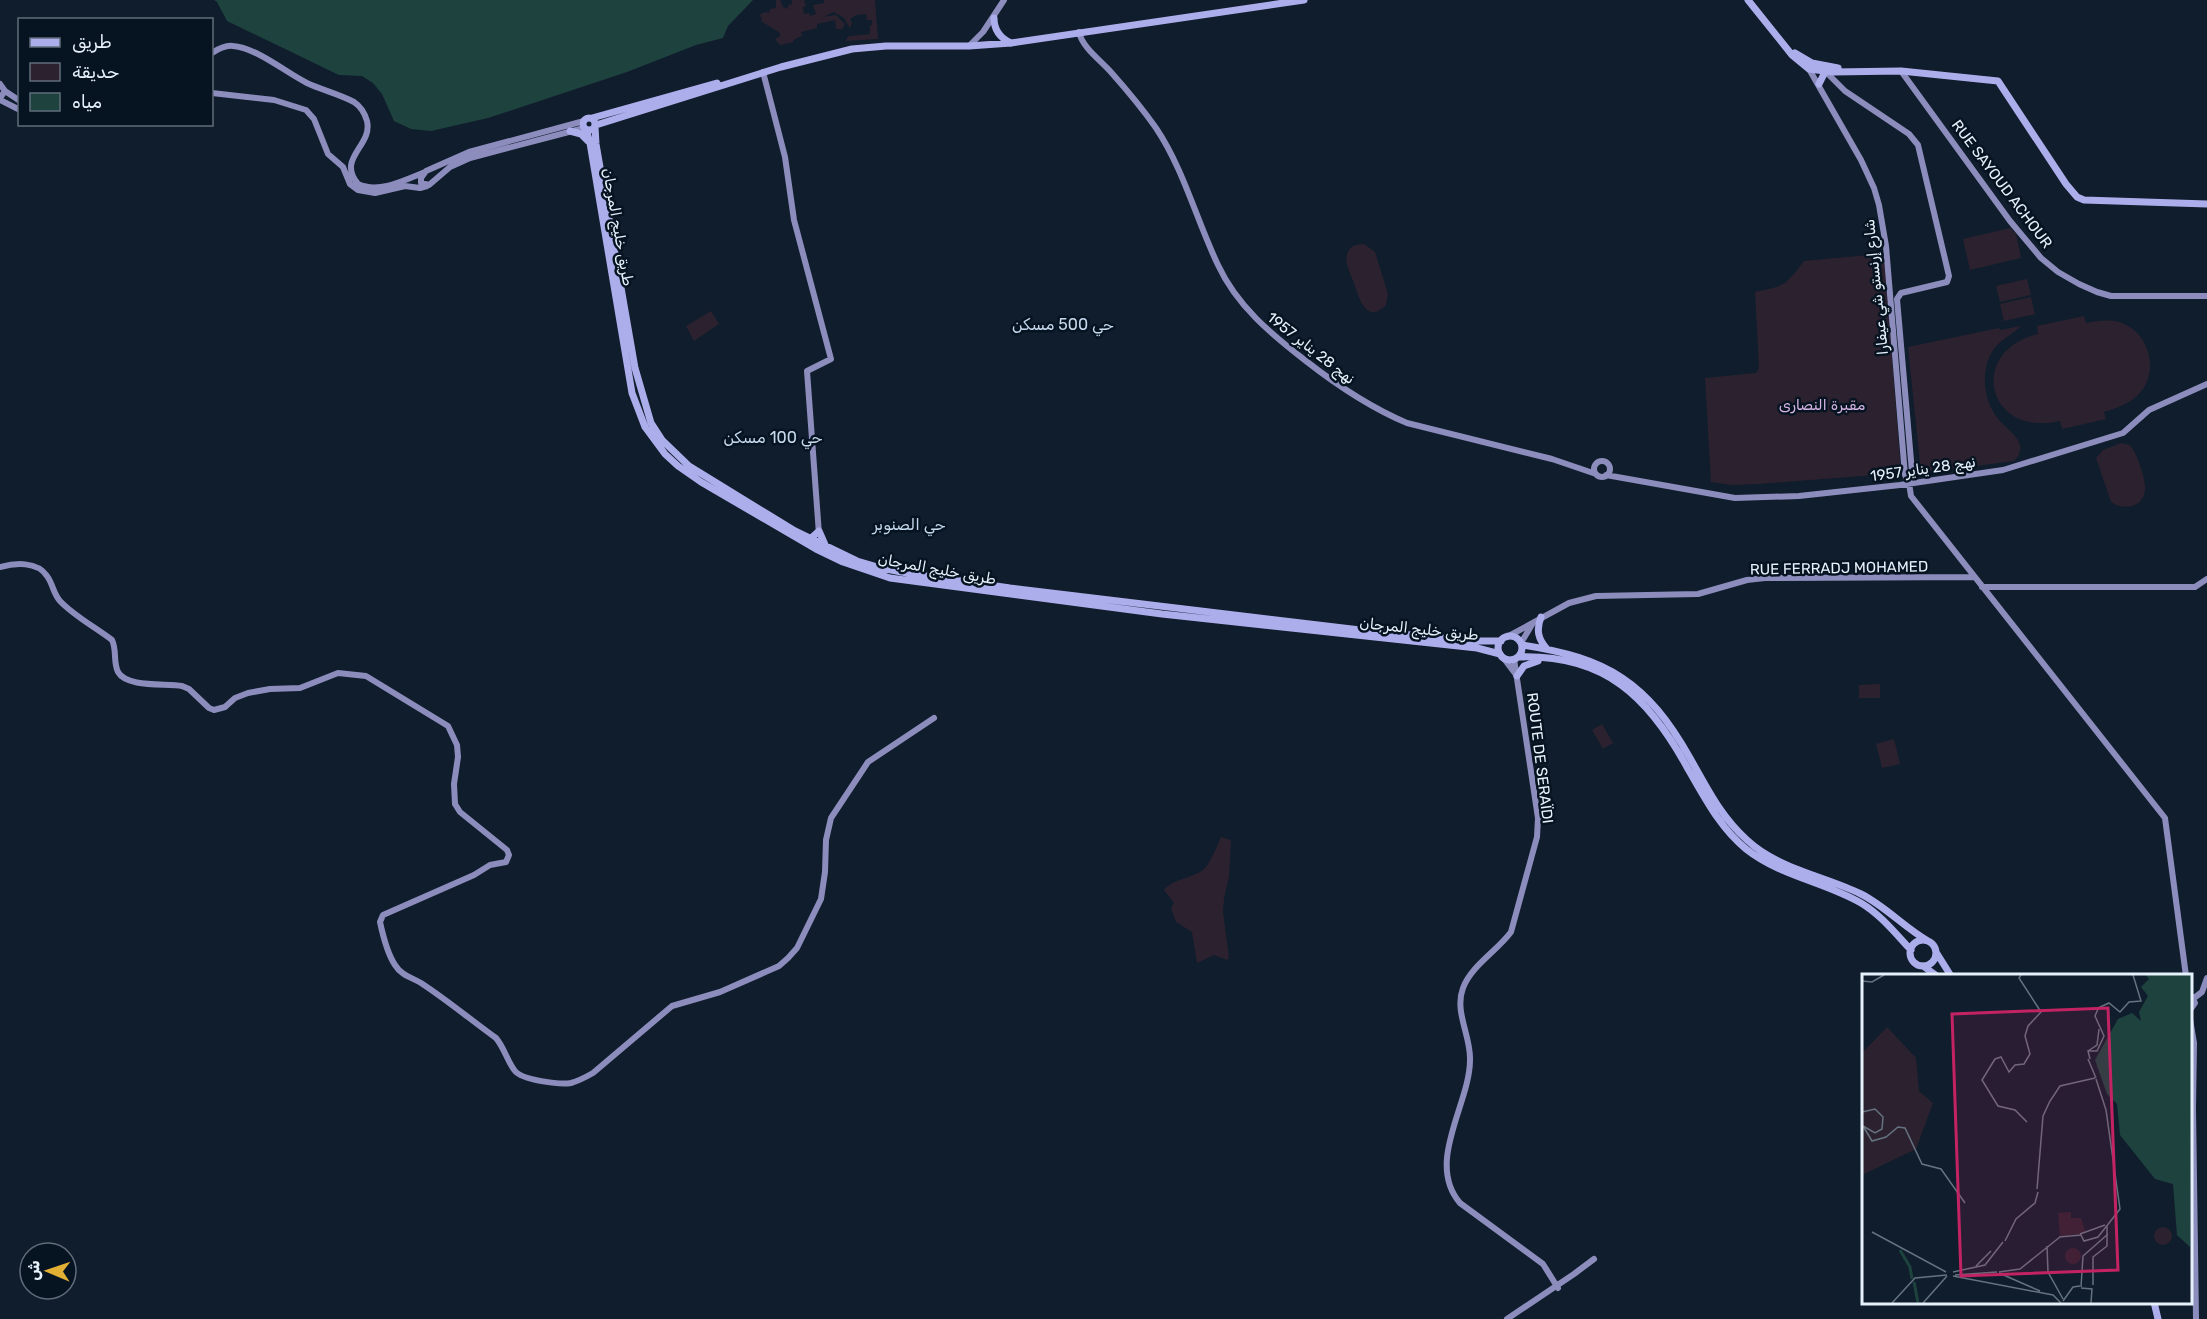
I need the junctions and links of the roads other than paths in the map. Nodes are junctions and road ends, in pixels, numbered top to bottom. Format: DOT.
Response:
graph roads {
  1 [pos="1004,0"];
  2 [pos="1304,0"];
  3 [pos="1748,0"];
  4 [pos="994,16"];
  5 [pos="1079,33"];
  6 [pos="1011,43"];
  7 [pos="1784,44"];
  8 [pos="973,46"];
  9 [pos="213,52"];
  10 [pos="1819,65"];
  11 [pos="1809,69"];
  12 [pos="1848,70"];
  13 [pos="1901,71"];
  14 [pos="763,72"];
  15 [pos="1825,72"];
  16 [pos="0,84"];
  17 [pos="1819,84"];
  18 [pos="5,91"];
  19 [pos="213,93"];
  20 [pos="0,99"];
  21 [pos="18,100"];
  22 [pos="18,109"];
  23 [pos="608,120"];
  24 [pos="594,124"];
  25 [pos="584,126"];
  26 [pos="570,131"];
  27 [pos="593,143"];
  28 [pos="351,162"];
  29 [pos="342,166"];
  30 [pos="426,171"];
  31 [pos="429,185"];
  32 [pos="2207,204"];
  33 [pos="2207,296"];
  34 [pos="2207,384"];
  35 [pos="1903,413"];
  36 [pos="672,456"];
  37 [pos="1596,464"];
  38 [pos="1573,465"];
  39 [pos="1609,465"];
  40 [pos="1596,474"];
  41 [pos="1606,475"];
  42 [pos="1624,477"];
  43 [pos="1909,483"];
  44 [pos="819,531"];
  45 [pos="810,539"];
  46 [pos="817,546"];
  47 [pos="826,547"];
  48 [pos="0,567"];
  49 [pos="1974,577"];
  50 [pos="2207,579"];
  51 [pos="1982,587"];
  52 [pos="1541,617"];
  53 [pos="1533,622"];
  54 [pos="1504,639"];
  55 [pos="1521,644"];
  56 [pos="1547,649"];
  57 [pos="1501,655"];
  58 [pos="1516,658"];
  59 [pos="1551,658"];
  60 [pos="1517,676"];
  61 [pos="934,718"];
  62 [pos="1928,941"];
  63 [pos="1911,950"];
  64 [pos="1936,951"];
  65 [pos="1923,966"];
  66 [pos="1935,974"];
  67 [pos="1950,974"];
  68 [pos="2186,974"];
  69 [pos="2207,978"];
  70 [pos="2192,996"];
  71 [pos="2192,1031"];
  72 [pos="1559,1286"];
  73 [pos="2154,1304"];
  74 [pos="1509,1318"];
  75 [pos="2158,1319"];
  76 [pos="2196,1319"];
  1 -- 4 [label="main road"];
  2 -- 5 [label="main road"];
  3 -- 7 [label="main road"];
  4 -- 6 [label="main road"];
  4 -- 8 [label="main road"];
  5 -- 6 [label="main road"];
  5 -- 38 [label="main road, نهج 28 يناير 1957"];
  6 -- 8 [label="main road"];
  7 -- 10 [label="main road"];
  7 -- 11 [label="main road"];
  8 -- 14 [label="main road"];
  9 -- 28 [label="main road"];
  10 -- 12 [label="main road"];
  10 -- 15 [label="main road"];
  11 -- 15 [label="main road"];
  11 -- 17 [label="main road, شارع إرنستو شي عيفارا"];
  12 -- 13 [label="main road"];
  12 -- 15 [label="main road"];
  13 -- 32 [label="main road"];
  13 -- 33 [label="main road, RUE SAYOUD ACHOUR"];
  14 -- 23 [label="main road"];
  14 -- 24 [label="main road"];
  14 -- 44 [label="main road"];
  15 -- 17 [label="main road"];
  15 -- 35 [label="main road, شارع إرنستو شي عيفارا"];
  16 -- 18 [label="main road"];
  17 -- 35 [label="main road, شارع إرنستو شي عيفارا"];
  18 -- 20 [label="main road"];
  18 -- 21 [label="main road"];
  19 -- 29 [label="main road"];
  20 -- 22 [label="main road"];
  23 -- 24 [label="main road"];
  23 -- 27 [label="main road"];
  24 -- 25 [label="main road"];
  24 -- 25 [label="main road"];
  24 -- 27 [label="main road, طريق خليج المرجان"];
  25 -- 26 [label="main road"];
  25 -- 27 [label="main road, طريق خليج المرجان"];
  25 -- 30 [label="main road"];
  26 -- 27 [label="main road"];
  26 -- 31 [label="main road"];
  27 -- 36 [label="main road, طريق خليج المرجان"];
  28 -- 29 [label="main road"];
  28 -- 30 [label="main road"];
  29 -- 31 [label="main road"];
  30 -- 31 [label="main road"];
  34 -- 43 [label="main road, نهج 28 يناير 1957"];
  35 -- 43 [label="main road, شارع إرنستو شي عيفارا"];
  36 -- 45 [label="main road, طريق خليج المرجان"];
  36 -- 46 [label="main road, طريق خليج المرجان"];
  37 -- 38 [label="main road, نهج 28 يناير 1957"];
  37 -- 39 [label="main road"];
  37 -- 40 [label="main road"];
  38 -- 40 [label="main road, نهج 28 يناير 1957"];
  39 -- 41 [label="main road"];
  39 -- 42 [label="main road, نهج 28 يناير 1957"];
  40 -- 41 [label="main road"];
  41 -- 42 [label="main road, نهج 28 يناير 1957"];
  42 -- 43 [label="main road, نهج 28 يناير 1957"];
  43 -- 49 [label="main road, شارع إرنستو شي عيفارا"];
  44 -- 45 [label="main road"];
  44 -- 46 [label="main road"];
  44 -- 47 [label="main road"];
  45 -- 46 [label="main road, طريق خليج المرجان"];
  46 -- 47 [label="main road, طريق خليج المرجان"];
  46 -- 57 [label="main road, طريق خليج المرجان"];
  47 -- 54 [label="main road, طريق خليج المرجان"];
  48 -- 61 [label="main road"];
  49 -- 51 [label="main road, شارع إرنستو شي عيفارا"];
  49 -- 52 [label="main road, RUE FERRADJ MOHAMED"];
  50 -- 51 [label="main road"];
  51 -- 68 [label="main road, شارع إرنستو شي عيفارا"];
  52 -- 53 [label="main road, RUE FERRADJ MOHAMED"];
  52 -- 56 [label="main road"];
  53 -- 54 [label="main road, RUE FERRADJ MOHAMED"];
  53 -- 55 [label="main road"];
  54 -- 55 [label="main road"];
  54 -- 57 [label="main road"];
  55 -- 56 [label="main road"];
  55 -- 58 [label="main road"];
  56 -- 62 [label="main road"];
  57 -- 58 [label="main road"];
  57 -- 60 [label="main road"];
  58 -- 59 [label="main road"];
  58 -- 60 [label="main road, ROUTE DE SERAÏDI"];
  59 -- 60 [label="main road"];
  59 -- 63 [label="main road"];
  60 -- 72 [label="main road, ROUTE DE SERAÏDI"];
  62 -- 63 [label="main road"];
  62 -- 64 [label="main road"];
  63 -- 65 [label="main road"];
  64 -- 65 [label="main road"];
  64 -- 67 [label="main road"];
  65 -- 66 [label="main road"];
  69 -- 70 [label="main road"];
  71 -- 76 [label="main road"];
  72 -- 72 [label="main road"];
  72 -- 74 [label="main road"];
  73 -- 75 [label="main road"];
}
